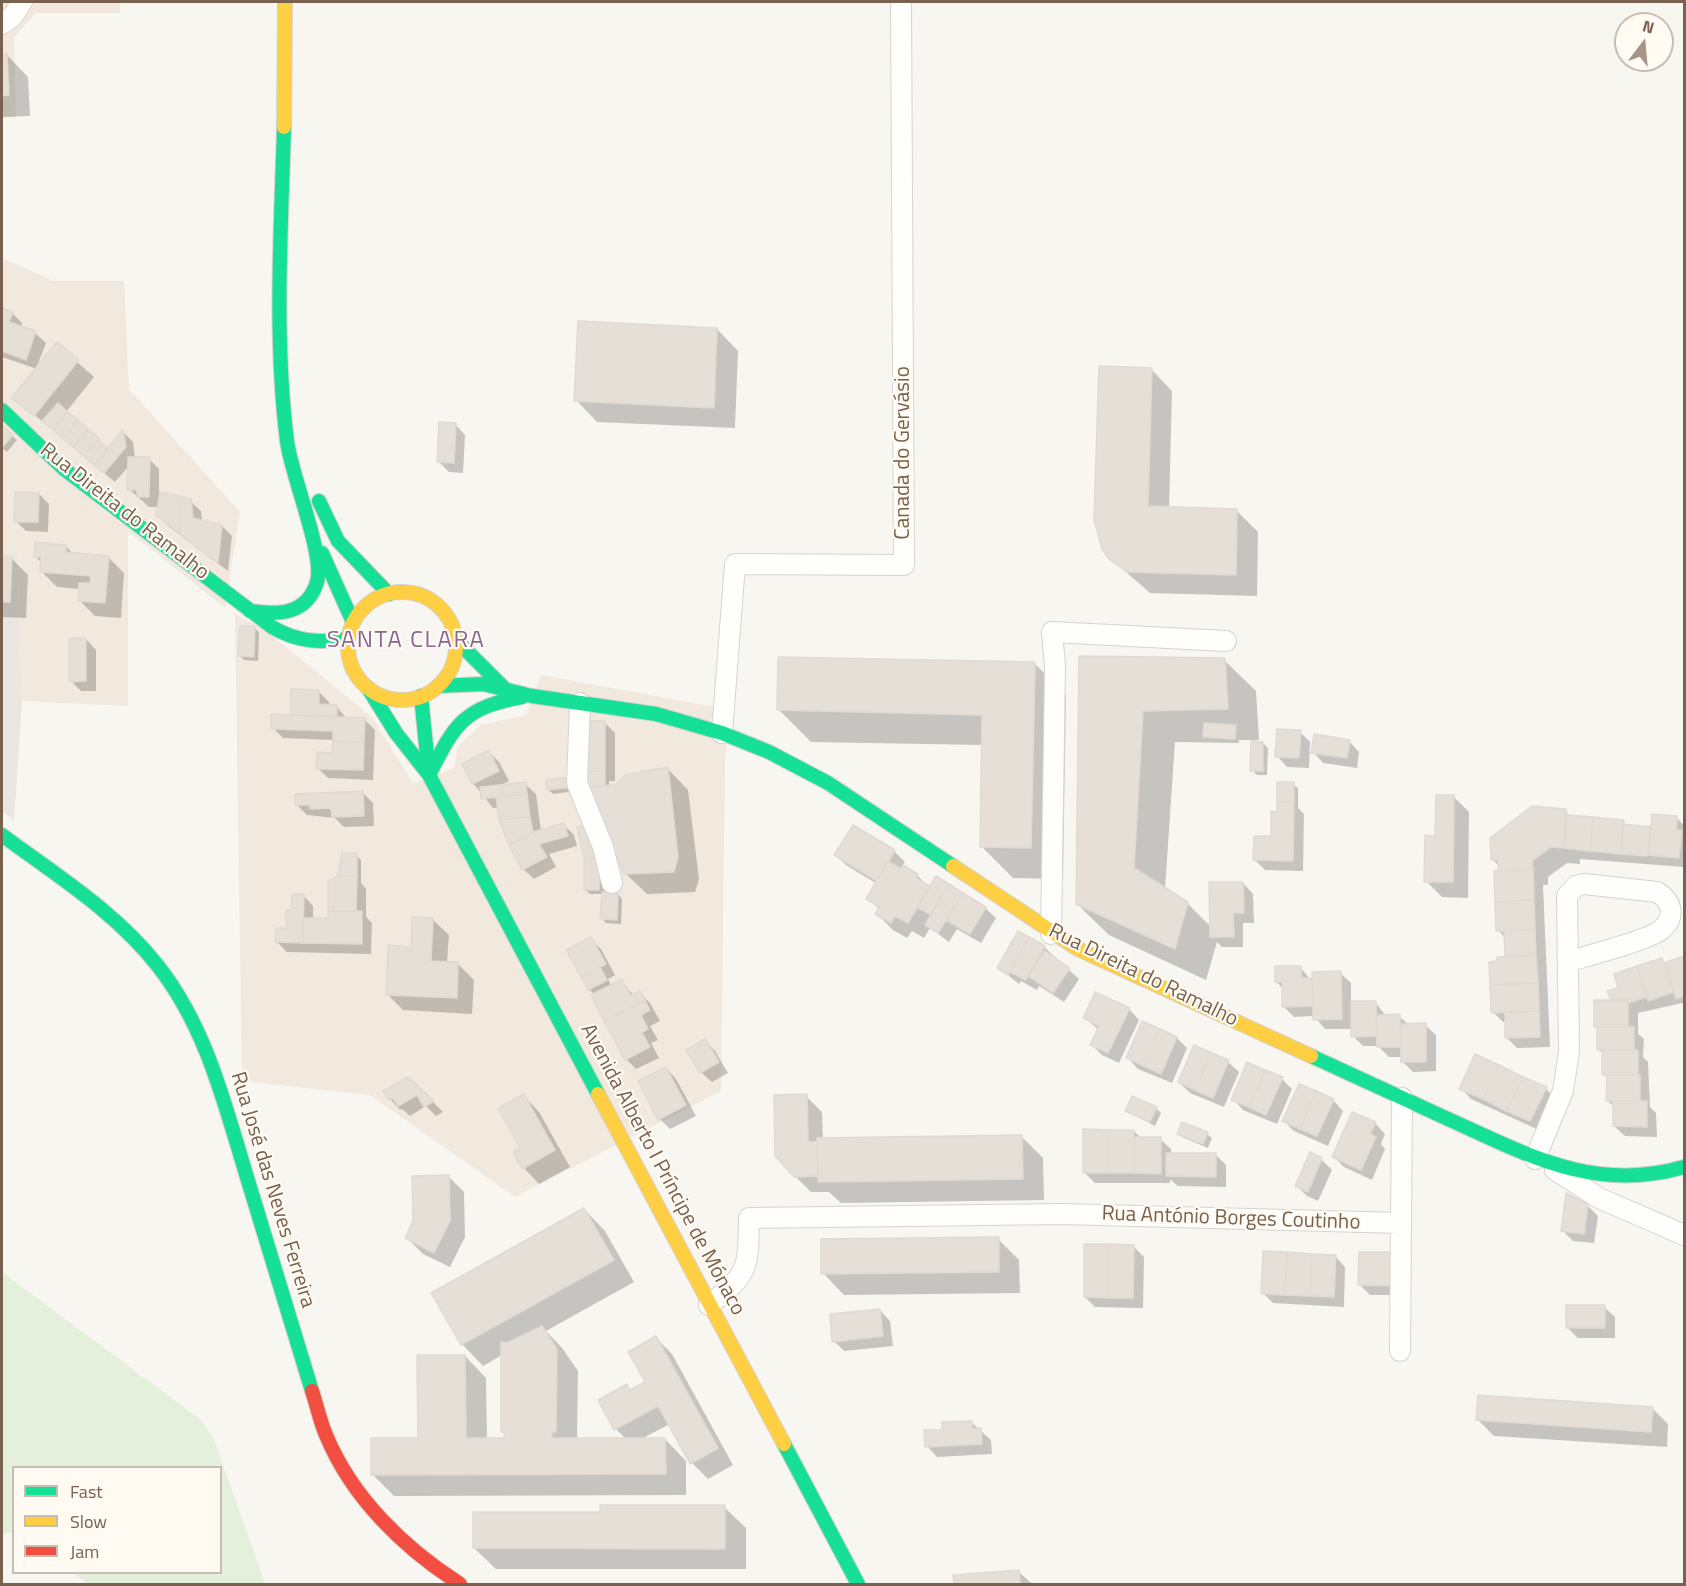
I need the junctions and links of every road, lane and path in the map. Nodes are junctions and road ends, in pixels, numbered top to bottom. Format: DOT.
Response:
graph roads {
  1 [pos="22,2"];
  2 [pos="285,2"];
  3 [pos="900,2"];
  4 [pos="2,24"];
  5 [pos="2,410"];
  6 [pos="315,487"];
  7 [pos="311,526"];
  8 [pos="389,594"];
  9 [pos="250,611"];
  10 [pos="353,622"];
  11 [pos="348,639"];
  12 [pos="456,640"];
  13 [pos="1226,640"];
  14 [pos="438,686"];
  15 [pos="368,688"];
  16 [pos="506,689"];
  17 [pos="421,696"];
  18 [pos="532,696"];
  19 [pos="580,703"];
  20 [pos="722,733"];
  21 [pos="429,775"];
  22 [pos="2,835"];
  23 [pos="612,883"];
  24 [pos="1051,934"];
  25 [pos="1570,961"];
  26 [pos="1402,1098"];
  27 [pos="1540,1161"];
  28 [pos="1684,1167"];
  29 [pos="1400,1223"];
  30 [pos="1684,1235"];
  31 [pos="709,1305"];
  32 [pos="1400,1351"];
  33 [pos="460,1584"];
  34 [pos="858,1584"];
  1 -- 4 [label="street"];
  2 -- 7 [label="main road"];
  3 -- 20 [label="street, Canada do Gervásio"];
  5 -- 9 [label="main road, Rua Direita do Ramalho"];
  6 -- 8 [label="main road"];
  7 -- 9 [label="main road"];
  7 -- 10 [label="main road"];
  8 -- 10 [label="main road"];
  8 -- 12 [label="main road"];
  9 -- 11 [label="main road, Rua Direita do Ramalho"];
  10 -- 11 [label="main road"];
  11 -- 15 [label="main road"];
  12 -- 14 [label="main road"];
  12 -- 16 [label="main road, Rua Direita do Ramalho"];
  13 -- 24 [label="street"];
  14 -- 16 [label="main road, Rua Direita do Ramalho"];
  14 -- 17 [label="main road"];
  15 -- 17 [label="main road"];
  15 -- 21 [label="main road, Avenida Alberto I Príncipe de Mónaco"];
  16 -- 18 [label="main road, Rua Direita do Ramalho"];
  17 -- 21 [label="main road, Avenida Alberto I Príncipe de Mónaco"];
  18 -- 19 [label="main road, Rua Direita do Ramalho"];
  18 -- 21 [label="main road"];
  19 -- 20 [label="main road, Rua Direita do Ramalho"];
  19 -- 23 [label="street"];
  20 -- 24 [label="main road, Rua Direita do Ramalho"];
  21 -- 31 [label="main road, Avenida Alberto I Príncipe de Mónaco"];
  22 -- 33 [label="main road, Rua José das Neves Ferreira"];
  24 -- 26 [label="main road, Rua Direita do Ramalho"];
  25 -- 25 [label="street"];
  25 -- 27 [label="street"];
  26 -- 27 [label="main road, Rua Direita do Ramalho"];
  26 -- 29 [label="street"];
  27 -- 28 [label="main road"];
  27 -- 30 [label="street, Rua Direita do Ramalho"];
  29 -- 31 [label="street, Rua António Borges Coutinho"];
  29 -- 32 [label="street"];
  31 -- 34 [label="main road, Avenida Alberto I Príncipe de Mónaco"];
}
